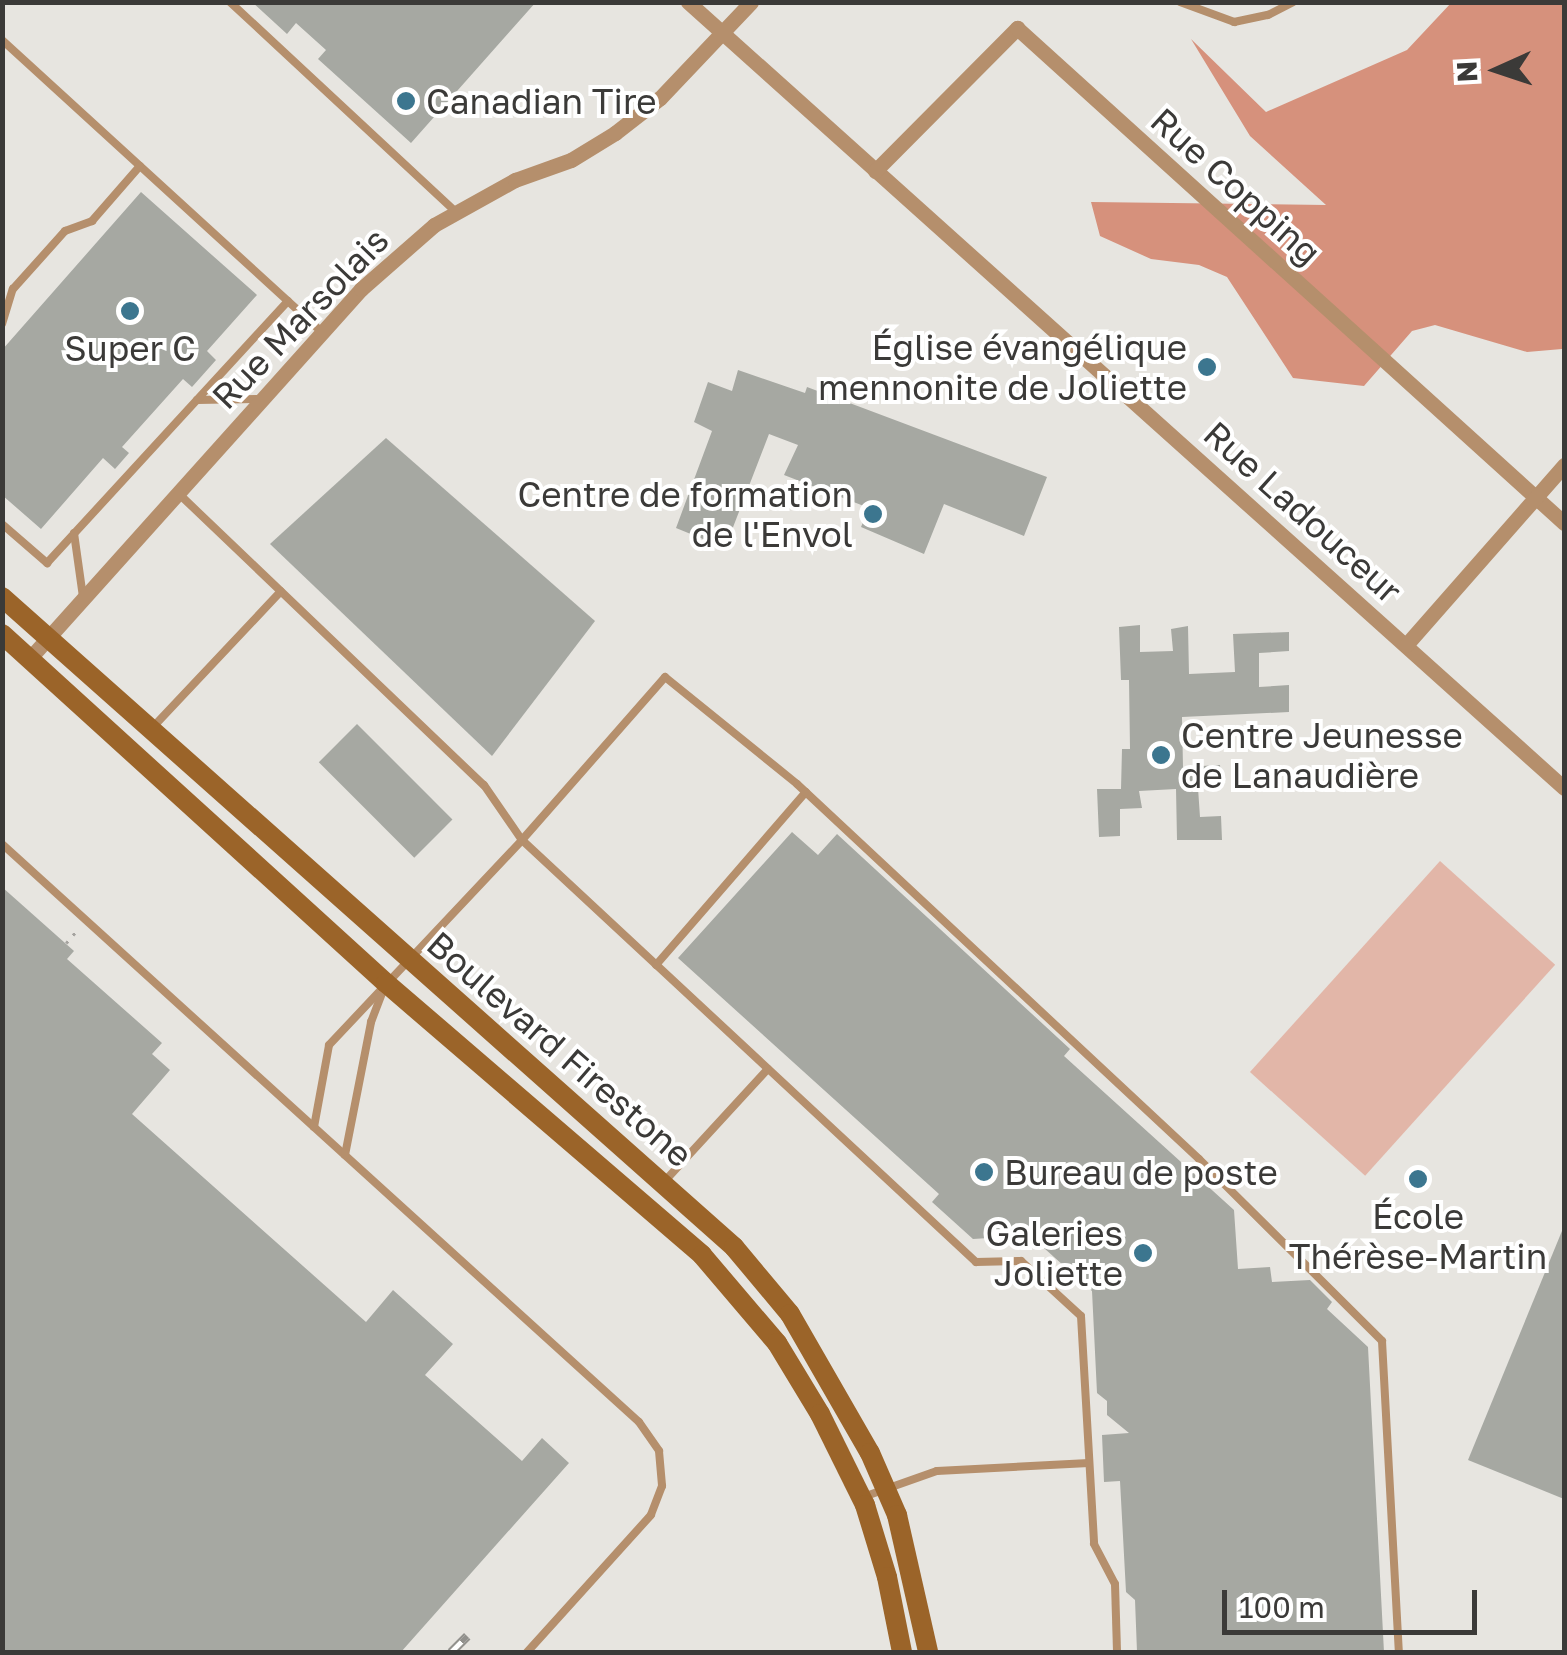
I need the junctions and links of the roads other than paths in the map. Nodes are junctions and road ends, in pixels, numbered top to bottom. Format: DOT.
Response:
graph roads {
  1 [pos="230,2"];
  2 [pos="688,2"];
  3 [pos="751,2"];
  4 [pos="1180,2"];
  5 [pos="1292,2"];
  6 [pos="722,33"];
  7 [pos="2,40"];
  8 [pos="140,166"];
  9 [pos="874,172"];
  10 [pos="456,212"];
  11 [pos="288,301"];
  12 [pos="2,324"];
  13 [pos="322,332"];
  14 [pos="263,399"];
  15 [pos="197,400"];
  16 [pos="1564,465"];
  17 [pos="178,493"];
  18 [pos="1535,496"];
  19 [pos="1564,523"];
  20 [pos="2,524"];
  21 [pos="74,534"];
  22 [pos="281,592"];
  23 [pos="2,596"];
  24 [pos="83,597"];
  25 [pos="2,634"];
  26 [pos="47,636"];
  27 [pos="1406,645"];
  28 [pos="30,658"];
  29 [pos="151,730"];
  30 [pos="1564,788"];
  31 [pos="806,792"];
  32 [pos="522,840"];
  33 [pos="2,844"];
  34 [pos="410,962"];
  35 [pos="656,965"];
  36 [pos="386,984"];
  37 [pos="768,1069"];
  38 [pos="314,1127"];
  39 [pos="345,1155"];
  40 [pos="664,1183"];
  41 [pos="1089,1463"];
  42 [pos="885,1488"];
  43 [pos="861,1498"];
  44 [pos="528,1652"];
  45 [pos="902,1652"];
  46 [pos="928,1652"];
  47 [pos="1117,1652"];
  48 [pos="1398,1652"];
  1 -- 10 [label="lane"];
  2 -- 6 [label="street, Rue Ladouceur"];
  3 -- 6 [label="street, Rue Marsolais"];
  4 -- 5 [label="lane"];
  6 -- 9 [label="street, Rue Ladouceur"];
  6 -- 10 [label="street, Rue Marsolais"];
  7 -- 8 [label="lane"];
  8 -- 11 [label="lane"];
  8 -- 12 [label="lane"];
  9 -- 18 [label="street, Rue Copping"];
  9 -- 27 [label="street, Rue Ladouceur"];
  10 -- 13 [label="street, Rue Marsolais"];
  11 -- 13 [label="lane"];
  11 -- 15 [label="lane"];
  13 -- 14 [label="street, Rue Marsolais"];
  14 -- 15 [label="lane"];
  14 -- 17 [label="street, Rue Marsolais"];
  15 -- 21 [label="lane"];
  16 -- 18 [label="street"];
  17 -- 22 [label="lane"];
  17 -- 24 [label="street, Rue Marsolais"];
  18 -- 19 [label="street, Rue Copping"];
  18 -- 27 [label="street"];
  20 -- 21 [label="lane"];
  21 -- 24 [label="lane"];
  22 -- 29 [label="lane"];
  22 -- 32 [label="lane"];
  23 -- 26 [label="main road, Boulevard Firestone"];
  24 -- 26 [label="street, Rue Marsolais"];
  25 -- 28 [label="main road, Boulevard Firestone"];
  26 -- 28 [label="street, Rue Marsolais"];
  26 -- 29 [label="main road, Boulevard Firestone"];
  27 -- 30 [label="street, Rue Ladouceur"];
  28 -- 36 [label="main road, Boulevard Firestone"];
  29 -- 34 [label="main road, Boulevard Firestone"];
  31 -- 32 [label="lane"];
  31 -- 35 [label="lane"];
  31 -- 48 [label="lane"];
  32 -- 34 [label="lane"];
  32 -- 35 [label="lane"];
  33 -- 38 [label="lane"];
  34 -- 36 [label="lane"];
  34 -- 40 [label="main road, Boulevard Firestone"];
  35 -- 37 [label="lane"];
  36 -- 38 [label="lane"];
  36 -- 39 [label="lane"];
  36 -- 43 [label="main road, Boulevard Firestone"];
  37 -- 40 [label="lane"];
  37 -- 41 [label="lane"];
  38 -- 39 [label="lane"];
  39 -- 44 [label="lane"];
  40 -- 42 [label="main road, Boulevard Firestone"];
  41 -- 42 [label="lane"];
  41 -- 47 [label="lane"];
  42 -- 43 [label="lane"];
  42 -- 46 [label="main road, Boulevard Firestone"];
  43 -- 45 [label="main road, Boulevard Firestone"];
}
